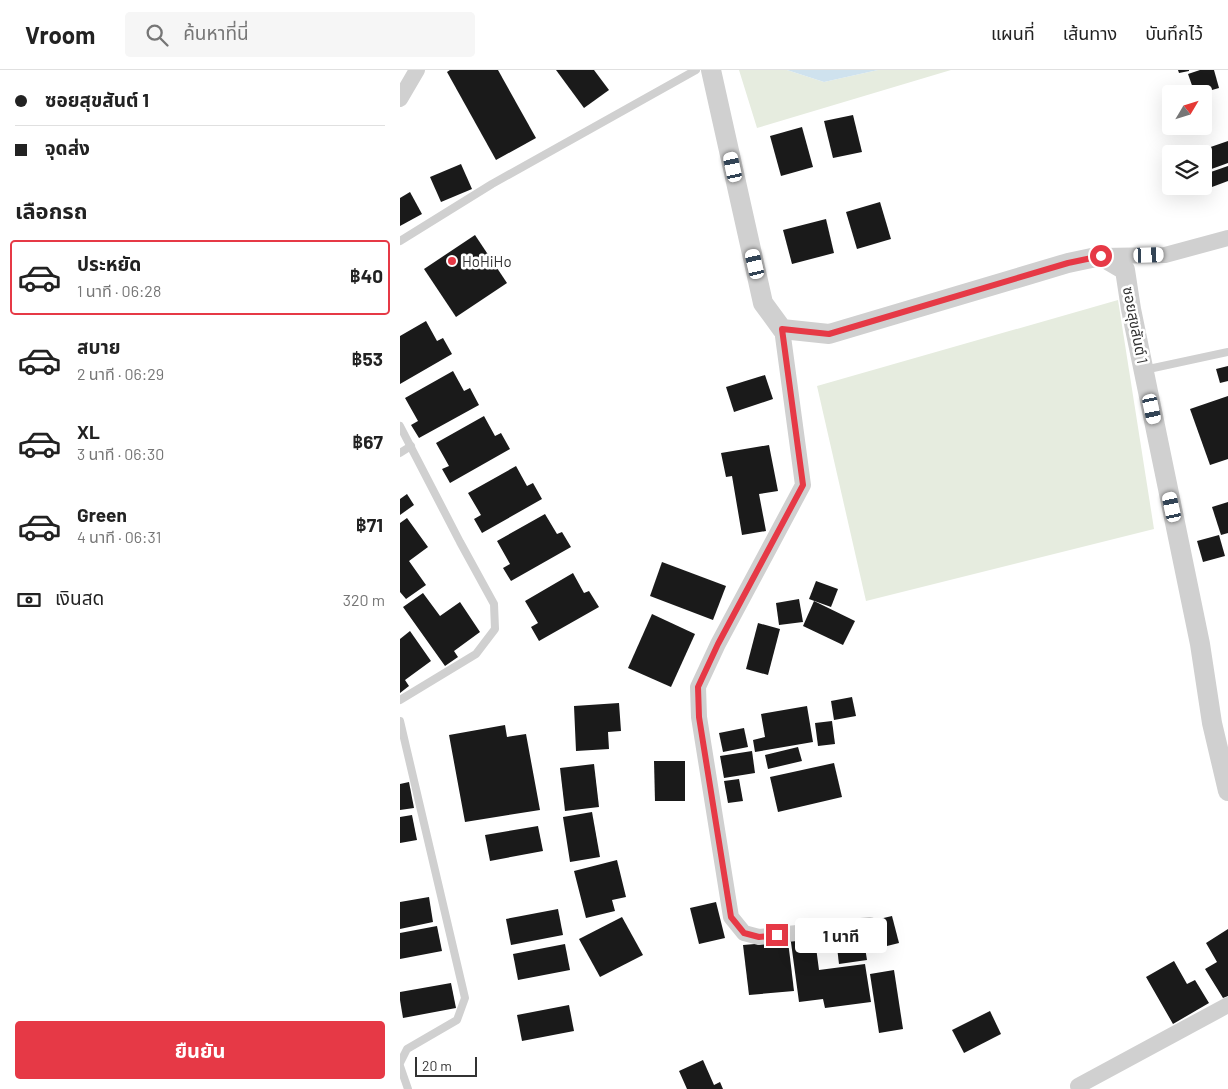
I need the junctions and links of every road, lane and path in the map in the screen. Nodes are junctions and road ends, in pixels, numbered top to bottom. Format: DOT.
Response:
graph roads {
  1 [pos="417,70"];
  2 [pos="696,70"];
  3 [pos="711,70"];
  4 [pos="400,99"];
  5 [pos="1228,238"];
  6 [pos="400,241"];
  7 [pos="1101,256"];
  8 [pos="782,329"];
  9 [pos="1228,352"];
  10 [pos="1144,370"];
  11 [pos="400,426"];
  12 [pos="411,446"];
  13 [pos="400,453"];
  14 [pos="400,700"];
  15 [pos="400,721"];
  16 [pos="1228,791"];
  17 [pos="870,925"];
  18 [pos="1228,1005"];
  19 [pos="400,1065"];
  20 [pos="1078,1086"];
  21 [pos="408,1089"];
  1 -- 4 [label="street"];
  2 -- 6 [label="lane"];
  3 -- 8 [label="street"];
  5 -- 7 [label="street"];
  7 -- 8 [label="street"];
  7 -- 10 [label="street, ซอยสุขสันต์ 1"];
  8 -- 17 [label="street"];
  9 -- 10 [label="lane"];
  10 -- 16 [label="street, ซอยสุขสันต์ 1"];
  11 -- 12 [label="lane"];
  12 -- 13 [label="lane"];
  12 -- 14 [label="lane"];
  15 -- 19 [label="lane"];
  18 -- 20 [label="street"];
  19 -- 21 [label="lane"];
}
